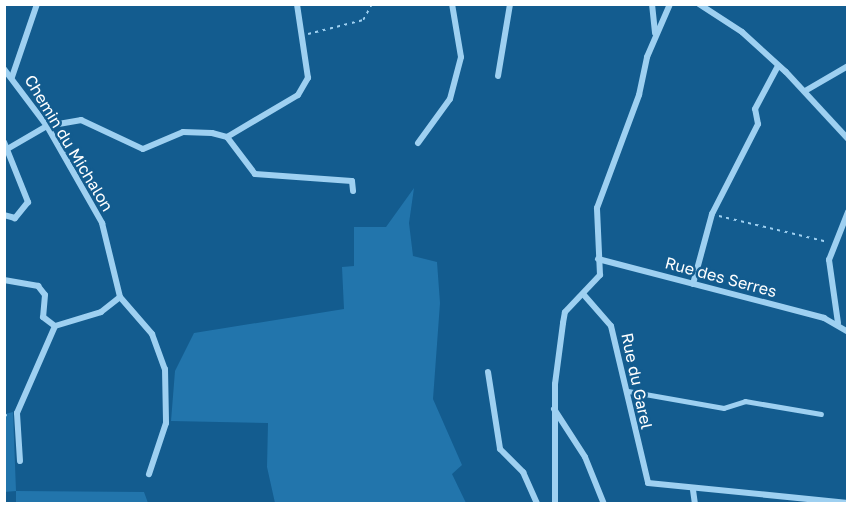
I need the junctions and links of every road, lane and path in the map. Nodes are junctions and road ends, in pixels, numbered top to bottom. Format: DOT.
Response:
graph roads {
  1 [pos="38,4"];
  2 [pos="297,4"];
  3 [pos="372,4"];
  4 [pos="452,4"];
  5 [pos="510,4"];
  6 [pos="670,4"];
  7 [pos="699,4"];
  8 [pos="655,6"];
  9 [pos="655,33"];
  10 [pos="304,34"];
  11 [pos="778,66"];
  12 [pos="848,66"];
  13 [pos="4,69"];
  14 [pos="498,76"];
  15 [pos="12,77"];
  16 [pos="805,91"];
  17 [pos="46,126"];
  18 [pos="227,137"];
  19 [pos="848,140"];
  20 [pos="418,143"];
  21 [pos="7,145"];
  22 [pos="353,191"];
  23 [pos="848,212"];
  24 [pos="712,214"];
  25 [pos="4,215"];
  26 [pos="832,243"];
  27 [pos="598,259"];
  28 [pos="4,280"];
  29 [pos="693,284"];
  30 [pos="584,295"];
  31 [pos="120,297"];
  32 [pos="838,323"];
  33 [pos="55,326"];
  34 [pos="848,332"];
  35 [pos="488,372"];
  36 [pos="628,391"];
  37 [pos="554,409"];
  38 [pos="821,414"];
  39 [pos="20,461"];
  40 [pos="149,474"];
  41 [pos="693,490"];
  42 [pos="778,495"];
  43 [pos="848,502"];
  44 [pos="537,504"];
  45 [pos="555,504"];
  46 [pos="604,504"];
  47 [pos="695,504"];
  48 [pos="778,504"];
  1 -- 15 [label="street, Chemin du Michalon"];
  2 -- 10 [label="street"];
  3 -- 10 [label="path"];
  4 -- 20 [label="street"];
  5 -- 14 [label="street"];
  6 -- 9 [label="street"];
  7 -- 11 [label="street"];
  8 -- 9 [label="street"];
  9 -- 27 [label="street"];
  10 -- 18 [label="street"];
  11 -- 16 [label="street"];
  11 -- 24 [label="street"];
  12 -- 16 [label="street"];
  13 -- 15 [label="street"];
  15 -- 17 [label="street, Chemin du Michalon"];
  16 -- 19 [label="street"];
  17 -- 18 [label="street"];
  17 -- 21 [label="street"];
  17 -- 31 [label="street, Chemin du Michalon"];
  18 -- 22 [label="street"];
  21 -- 25 [label="street"];
  23 -- 26 [label="street"];
  24 -- 26 [label="path"];
  24 -- 29 [label="street"];
  26 -- 32 [label="street"];
  27 -- 29 [label="street, Rue des Serres"];
  27 -- 30 [label="street"];
  28 -- 33 [label="street"];
  29 -- 32 [label="street, Rue des Serres"];
  30 -- 36 [label="street, Rue du Garel"];
  30 -- 37 [label="street"];
  31 -- 33 [label="street"];
  31 -- 40 [label="street"];
  32 -- 34 [label="street"];
  33 -- 39 [label="street"];
  35 -- 44 [label="street"];
  36 -- 38 [label="lane"];
  36 -- 41 [label="street, Rue du Garel"];
  37 -- 45 [label="street"];
  37 -- 46 [label="street"];
  41 -- 42 [label="street, Rue du Garel"];
  41 -- 47 [label="street"];
  42 -- 43 [label="street, Rue du Garel"];
  42 -- 48 [label="street"];
}
